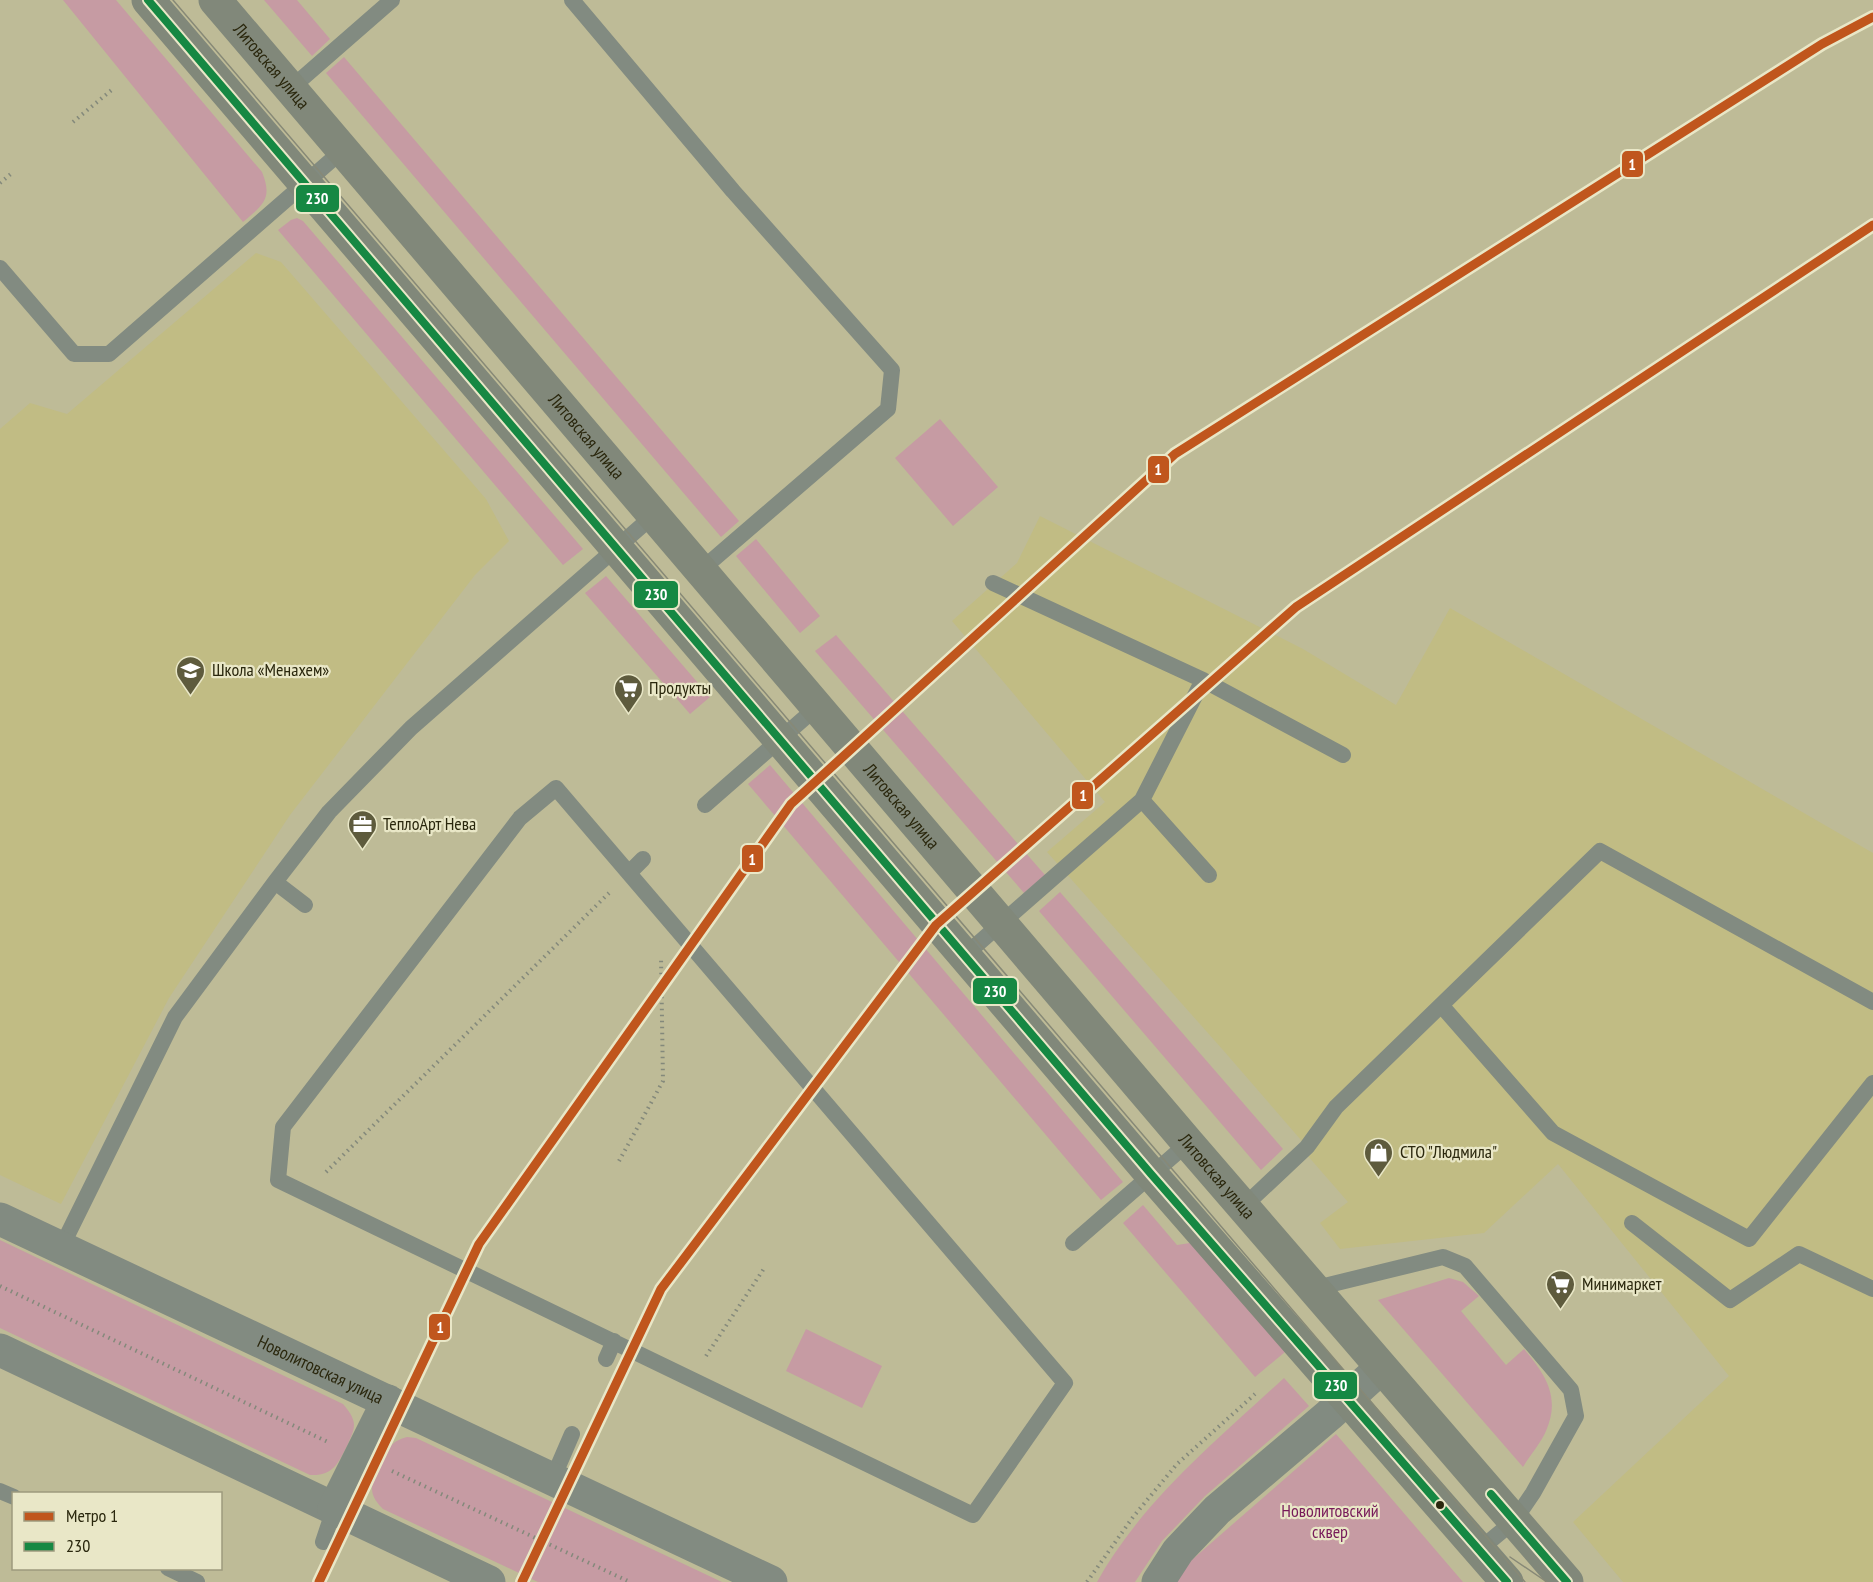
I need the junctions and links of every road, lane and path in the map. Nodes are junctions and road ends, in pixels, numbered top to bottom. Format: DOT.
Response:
graph roads {
  1 [pos="148,0"];
  2 [pos="215,0"];
  3 [pos="392,0"];
  4 [pos="572,0"];
  5 [pos="114,88"];
  6 [pos="290,89"];
  7 [pos="73,122"];
  8 [pos="343,150"];
  9 [pos="12,173"];
  10 [pos="0,183"];
  11 [pos="305,183"];
  12 [pos="0,268"];
  13 [pos="654,515"];
  14 [pos="617,548"];
  15 [pos="701,570"];
  16 [pos="993,583"];
  17 [pos="1203,680"];
  18 [pos="817,707"];
  19 [pos="780,739"];
  20 [pos="1343,755"];
  21 [pos="1142,800"];
  22 [pos="705,806"];
  23 [pos="643,859"];
  24 [pos="629,873"];
  25 [pos="1209,874"];
  26 [pos="275,882"];
  27 [pos="305,905"];
  28 [pos="661,911"];
  29 [pos="1002,924"];
  30 [pos="964,956"];
  31 [pos="1873,1002"];
  32 [pos="1441,1005"];
  33 [pos="1873,1083"];
  34 [pos="1188,1143"];
  35 [pos="619,1161"];
  36 [pos="1151,1174"];
  37 [pos="304,1192"];
  38 [pos="1243,1206"];
  39 [pos="0,1220"];
  40 [pos="1632,1223"];
  41 [pos="1073,1243"];
  42 [pos="61,1248"];
  43 [pos="765,1267"];
  44 [pos="0,1286"];
  45 [pos="1312,1289"];
  46 [pos="1873,1289"];
  47 [pos="614,1341"];
  48 [pos="0,1350"];
  49 [pos="606,1359"];
  50 [pos="1381,1368"];
  51 [pos="691,1379"];
  52 [pos="1255,1394"];
  53 [pos="1346,1399"];
  54 [pos="388,1401"];
  55 [pos="572,1434"];
  56 [pos="334,1444"];
  57 [pos="391,1471"];
  58 [pos="554,1478"];
  59 [pos="334,1509"];
  60 [pos="1514,1521"];
  61 [pos="323,1542"];
  62 [pos="1479,1550"];
  63 [pos="170,1570"];
  64 [pos="197,1582"];
  65 [pos="489,1582"];
  66 [pos="630,1582"];
  67 [pos="771,1582"];
  68 [pos="1088,1582"];
  69 [pos="1158,1582"];
  70 [pos="1507,1582"];
  71 [pos="1567,1582"];
  1 -- 11 [label="street"];
  2 -- 6 [label="street, Литовская улица"];
  3 -- 6 [label="lane"];
  4 -- 15 [label="lane"];
  5 -- 7 [label="path"];
  6 -- 8 [label="street, Литовская улица"];
  8 -- 11 [label="lane"];
  8 -- 13 [label="street, Литовская улица"];
  9 -- 10 [label="path"];
  11 -- 12 [label="lane"];
  11 -- 14 [label="street"];
  13 -- 14 [label="lane"];
  13 -- 15 [label="street, Литовская улица"];
  14 -- 19 [label="street"];
  14 -- 26 [label="lane"];
  15 -- 18 [label="street, Литовская улица"];
  16 -- 17 [label="lane"];
  17 -- 20 [label="lane"];
  17 -- 21 [label="lane"];
  18 -- 19 [label="lane"];
  18 -- 29 [label="street, Литовская улица"];
  19 -- 22 [label="lane"];
  19 -- 30 [label="street"];
  21 -- 25 [label="lane"];
  21 -- 29 [label="lane"];
  23 -- 24 [label="lane"];
  24 -- 28 [label="lane"];
  24 -- 37 [label="path"];
  24 -- 37 [label="lane"];
  26 -- 27 [label="lane"];
  26 -- 42 [label="lane"];
  28 -- 35 [label="path"];
  28 -- 51 [label="lane"];
  29 -- 30 [label="lane"];
  29 -- 34 [label="street, Литовская улица"];
  30 -- 36 [label="street"];
  31 -- 32 [label="lane"];
  32 -- 33 [label="lane"];
  32 -- 38 [label="lane"];
  34 -- 36 [label="lane"];
  34 -- 38 [label="street, Литовская улица"];
  36 -- 41 [label="lane"];
  36 -- 53 [label="street"];
  37 -- 47 [label="lane"];
  38 -- 45 [label="street, Литовская улица"];
  39 -- 42 [label="street, Новолитовская улица"];
  40 -- 46 [label="lane"];
  42 -- 54 [label="street, Новолитовская улица"];
  43 -- 51 [label="path"];
  44 -- 56 [label="path"];
  45 -- 50 [label="street, Литовская улица"];
  45 -- 60 [label="lane"];
  47 -- 49 [label="lane"];
  47 -- 51 [label="lane"];
  48 -- 59 [label="street"];
  50 -- 53 [label="street"];
  50 -- 60 [label="street, Литовская улица"];
  52 -- 68 [label="path"];
  53 -- 62 [label="street"];
  53 -- 69 [label="street"];
  54 -- 58 [label="street, Новолитовская улица"];
  54 -- 59 [label="street"];
  55 -- 58 [label="lane"];
  57 -- 66 [label="path"];
  58 -- 67 [label="street, Новолитовская улица"];
  59 -- 61 [label="lane"];
  59 -- 65 [label="street"];
  60 -- 62 [label="lane"];
  60 -- 71 [label="street, Литовская улица"];
  62 -- 70 [label="street"];
  63 -- 64 [label="lane"];
}
